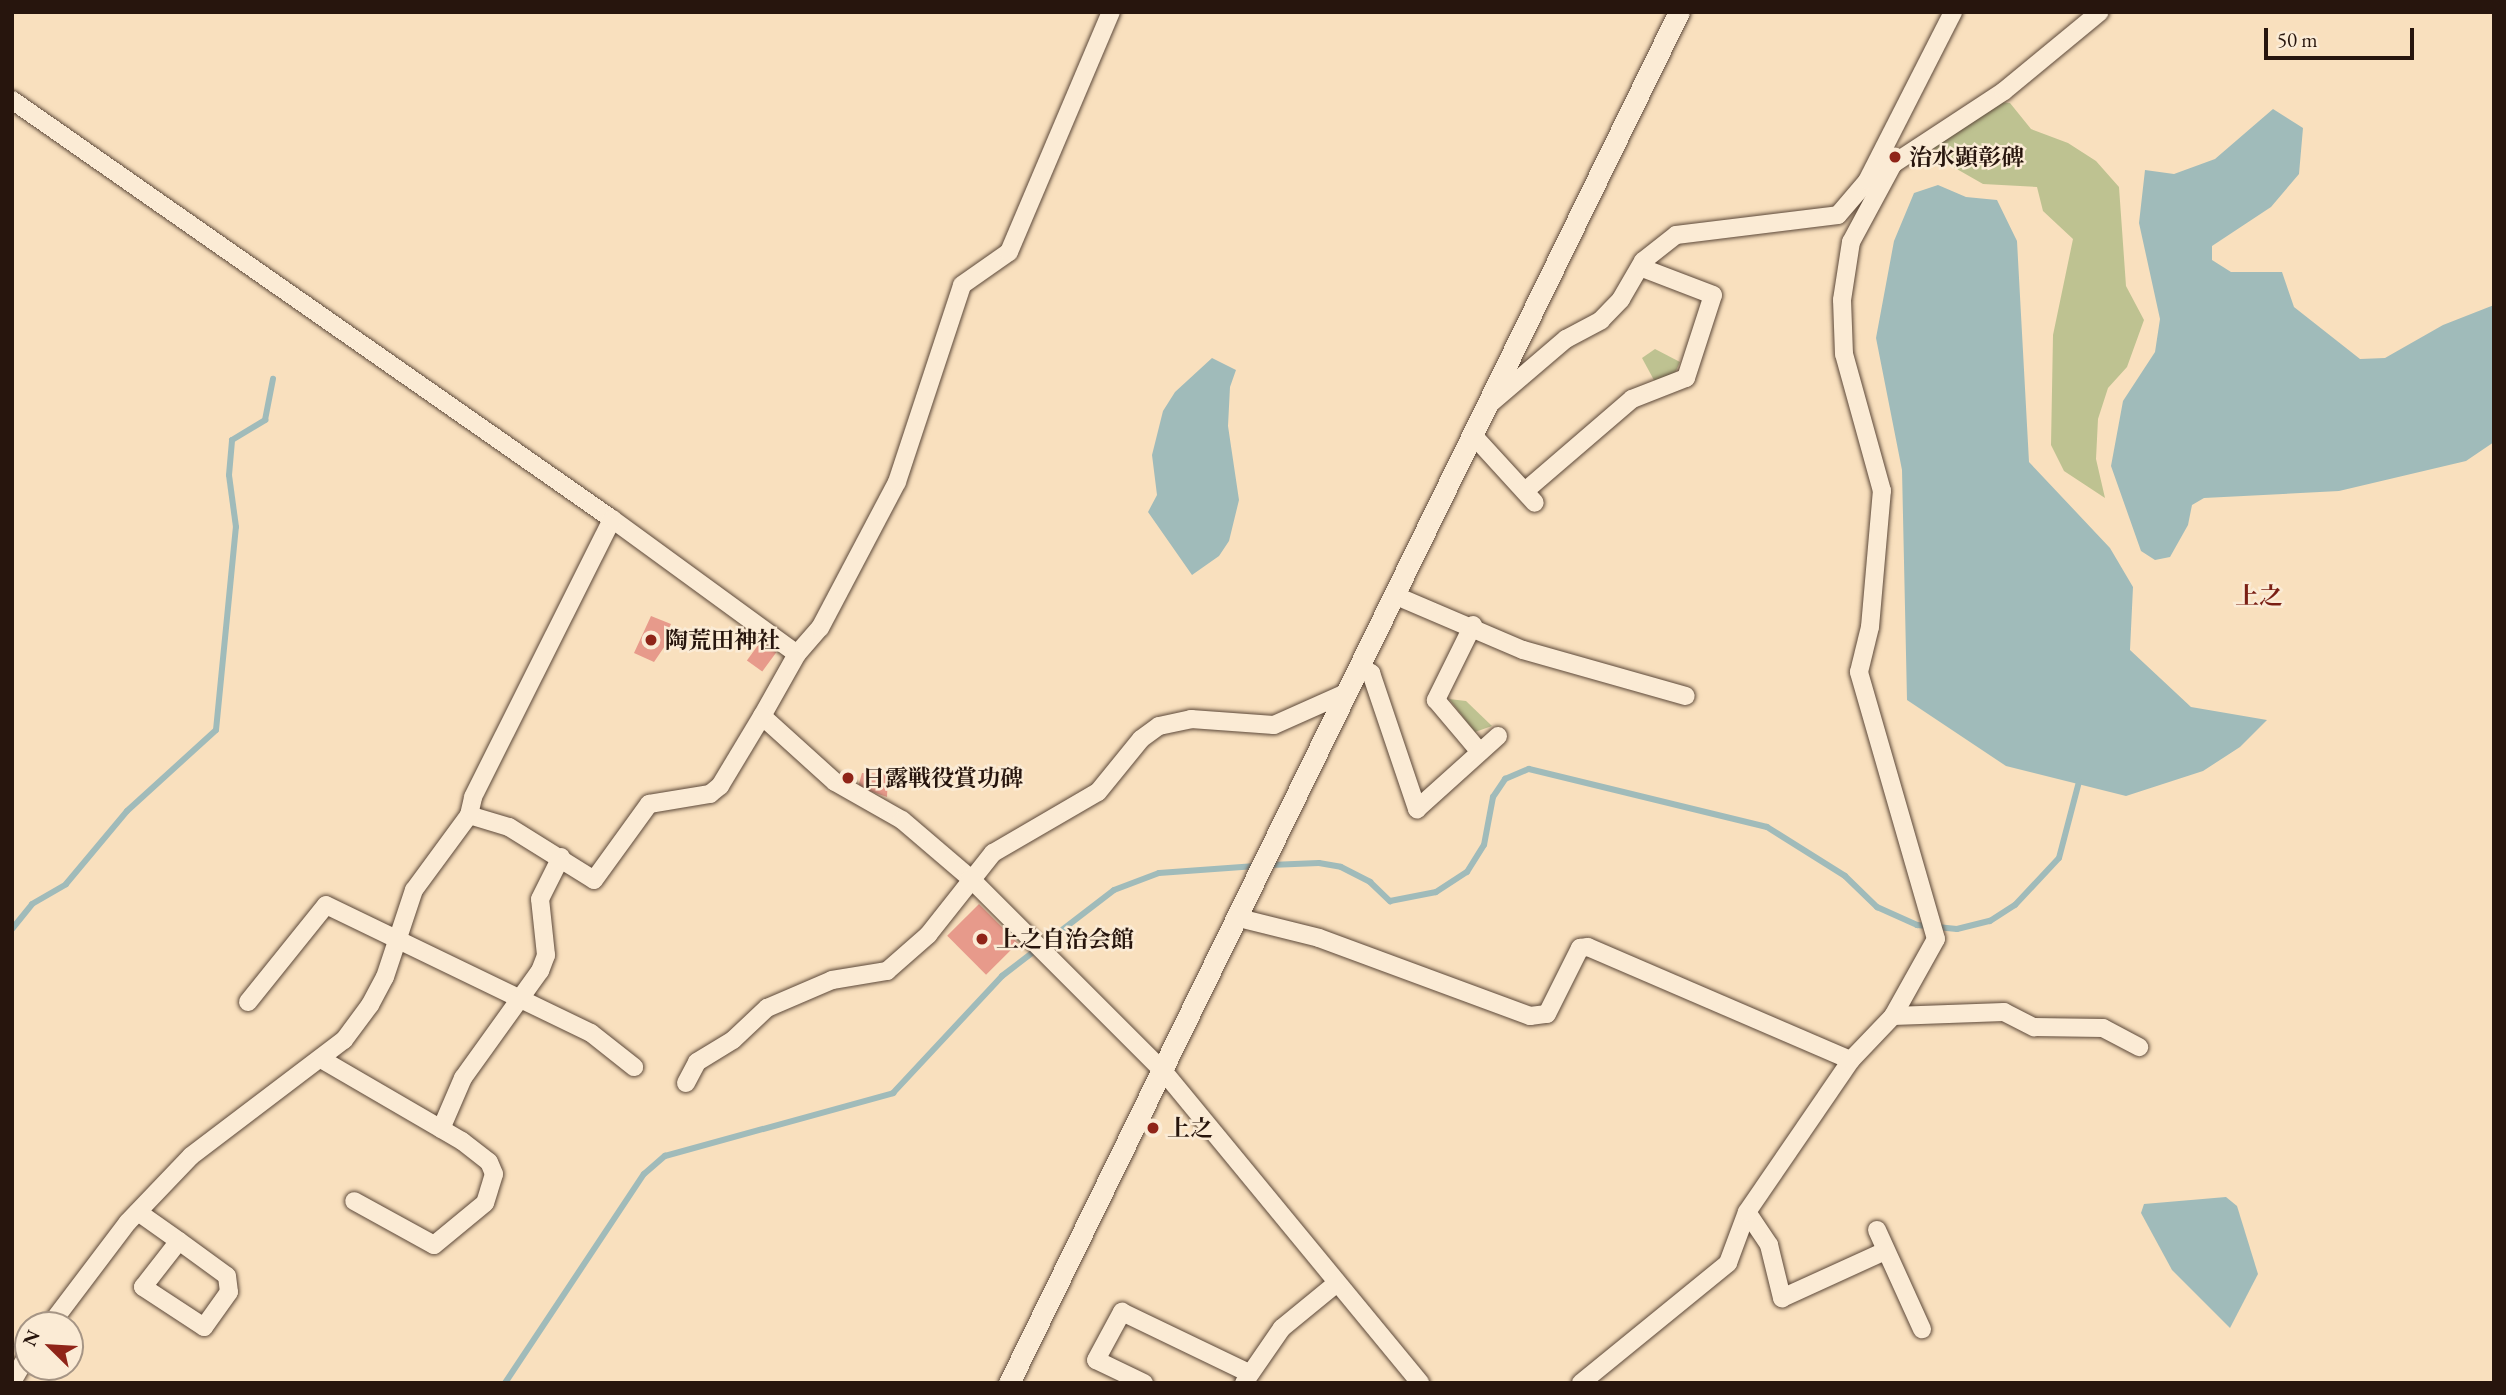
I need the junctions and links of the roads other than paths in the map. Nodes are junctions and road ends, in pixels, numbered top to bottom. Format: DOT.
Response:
graph roads {
  1 [pos="1111,12"];
  2 [pos="1679,12"];
  3 [pos="1953,12"];
  4 [pos="2100,12"];
  5 [pos="12,100"];
  6 [pos="1885,161"];
  7 [pos="1640,267"];
  8 [pos="1486,407"];
  9 [pos="1472,434"];
  10 [pos="612,519"];
  11 [pos="1394,595"];
  12 [pos="1473,625"];
  13 [pos="797,654"];
  14 [pos="1360,667"];
  15 [pos="1348,692"];
  16 [pos="1686,696"];
  17 [pos="762,716"];
  18 [pos="1498,736"];
  19 [pos="1480,752"];
  20 [pos="469,815"];
  21 [pos="561,857"];
  22 [pos="970,878"];
  23 [pos="1239,918"];
  24 [pos="394,939"];
  25 [pos="520,999"];
  26 [pos="248,1002"];
  27 [pos="1893,1016"];
  28 [pos="2139,1047"];
  29 [pos="321,1059"];
  30 [pos="1851,1060"];
  31 [pos="634,1067"];
  32 [pos="1164,1072"];
  33 [pos="685,1083"];
  34 [pos="441,1129"];
  35 [pos="354,1201"];
  36 [pos="138,1212"];
  37 [pos="1747,1212"];
  38 [pos="1877,1230"];
  39 [pos="179,1241"];
  40 [pos="1885,1251"];
  41 [pos="1337,1283"];
  42 [pos="61,1311"];
  43 [pos="1922,1329"];
  44 [pos="1246,1378"];
  45 [pos="1009,1383"];
  46 [pos="1143,1383"];
  47 [pos="1420,1383"];
  48 [pos="1581,1383"];
  1 -- 13 [label="street"];
  2 -- 8 [label="street"];
  3 -- 6 [label="street"];
  4 -- 6 [label="street"];
  5 -- 10 [label="street"];
  6 -- 7 [label="street"];
  6 -- 27 [label="street"];
  7 -- 8 [label="street"];
  7 -- 9 [label="street"];
  8 -- 9 [label="street"];
  9 -- 11 [label="street"];
  10 -- 13 [label="street"];
  10 -- 20 [label="street"];
  11 -- 12 [label="street"];
  11 -- 14 [label="street"];
  12 -- 16 [label="street"];
  12 -- 19 [label="street"];
  13 -- 17 [label="street"];
  14 -- 15 [label="street"];
  14 -- 19 [label="street"];
  15 -- 22 [label="street"];
  15 -- 23 [label="street"];
  17 -- 21 [label="street"];
  17 -- 22 [label="street"];
  18 -- 19 [label="street"];
  20 -- 21 [label="street"];
  20 -- 24 [label="street"];
  21 -- 25 [label="street"];
  22 -- 32 [label="street"];
  22 -- 33 [label="street"];
  23 -- 30 [label="street"];
  23 -- 32 [label="street"];
  24 -- 25 [label="street"];
  24 -- 26 [label="street"];
  24 -- 29 [label="street"];
  25 -- 31 [label="street"];
  25 -- 34 [label="street"];
  27 -- 28 [label="street"];
  27 -- 30 [label="street"];
  29 -- 34 [label="street"];
  29 -- 36 [label="street"];
  30 -- 37 [label="street"];
  32 -- 41 [label="street"];
  32 -- 45 [label="street"];
  34 -- 35 [label="street"];
  36 -- 39 [label="street"];
  36 -- 42 [label="street"];
  37 -- 40 [label="street"];
  37 -- 48 [label="street"];
  38 -- 40 [label="street"];
  39 -- 39 [label="street"];
  40 -- 43 [label="street"];
  41 -- 44 [label="street"];
  41 -- 47 [label="street"];
  44 -- 46 [label="street"];
}
